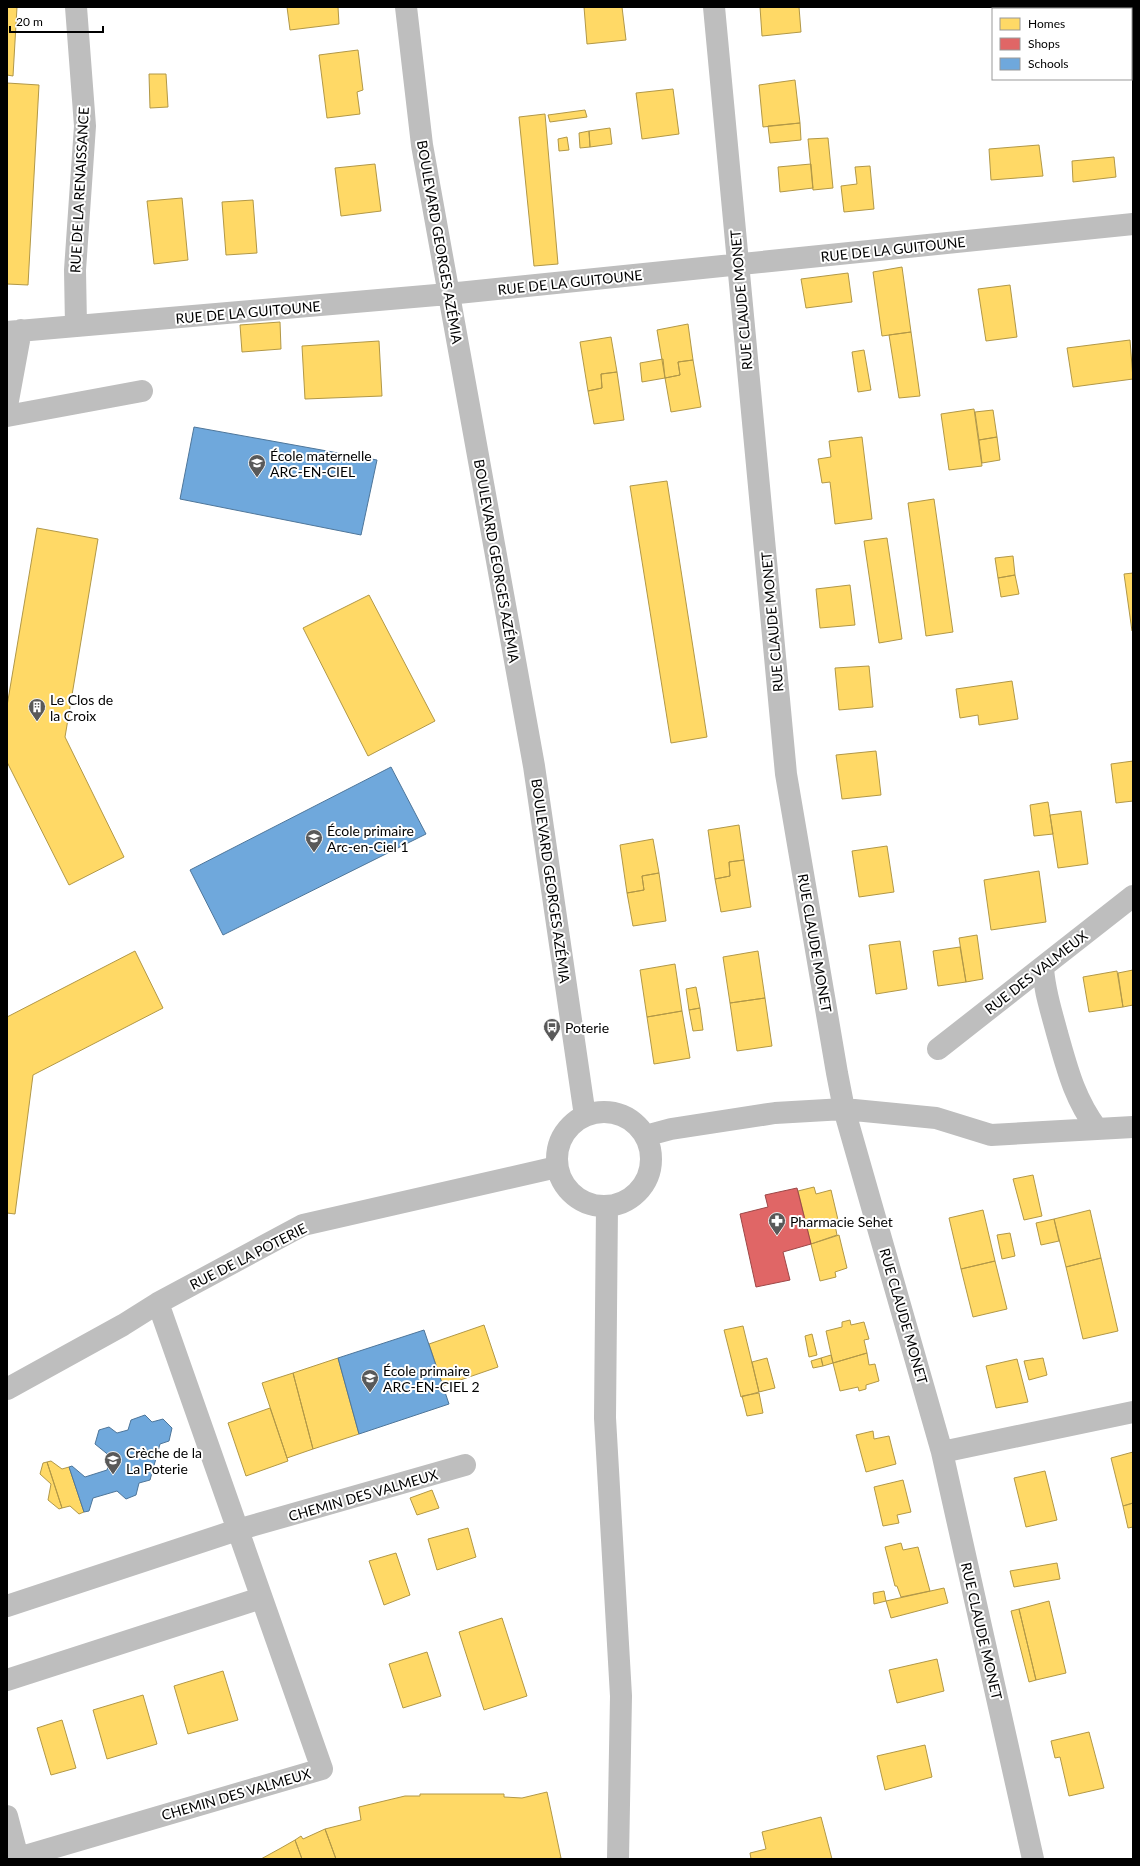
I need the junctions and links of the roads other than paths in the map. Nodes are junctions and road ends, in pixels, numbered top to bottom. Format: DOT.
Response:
graph roads {
  1 [pos="76,7"];
  2 [pos="406,7"];
  3 [pos="714,7"];
  4 [pos="1133,224"];
  5 [pos="738,265"];
  6 [pos="448,294"];
  7 [pos="76,326"];
  8 [pos="14,331"];
  9 [pos="142,391"];
  10 [pos="7,406"];
  11 [pos="7,416"];
  12 [pos="1133,896"];
  13 [pos="1043,966"];
  14 [pos="938,1049"];
  15 [pos="844,1109"];
  16 [pos="585,1116"];
  17 [pos="1133,1127"];
  18 [pos="1096,1129"];
  19 [pos="645,1136"];
  20 [pos="558,1167"];
  21 [pos="607,1206"];
  22 [pos="158,1303"];
  23 [pos="7,1389"];
  24 [pos="1133,1412"];
  25 [pos="942,1452"];
  26 [pos="465,1465"];
  27 [pos="237,1530"];
  28 [pos="261,1598"];
  29 [pos="7,1606"];
  30 [pos="7,1680"];
  31 [pos="7,1816"];
  32 [pos="618,1859"];
  33 [pos="1033,1859"];
  1 -- 7 [label="street, RUE DE LA RENAISSANCE"];
  2 -- 6 [label="street, BOULEVARD GEORGES AZÉMIA"];
  3 -- 5 [label="street, RUE CLAUDE MONET"];
  4 -- 5 [label="street, RUE DE LA GUITOUNE"];
  5 -- 6 [label="street, RUE DE LA GUITOUNE"];
  5 -- 15 [label="street, RUE CLAUDE MONET"];
  6 -- 7 [label="street, RUE DE LA GUITOUNE"];
  6 -- 16 [label="street, BOULEVARD GEORGES AZÉMIA"];
  7 -- 8 [label="street, RUE DE LA GUITOUNE"];
  8 -- 10 [label="street"];
  9 -- 11 [label="street"];
  12 -- 13 [label="street, RUE DES VALMEUX"];
  13 -- 14 [label="street, RUE DES VALMEUX"];
  13 -- 18 [label="street"];
  15 -- 18 [label="street"];
  15 -- 19 [label="street"];
  15 -- 25 [label="street, RUE CLAUDE MONET"];
  16 -- 19 [label="street"];
  16 -- 20 [label="street"];
  17 -- 18 [label="street"];
  19 -- 21 [label="street"];
  20 -- 21 [label="street"];
  20 -- 22 [label="street, RUE DE LA POTERIE"];
  21 -- 32 [label="street"];
  22 -- 23 [label="street, RUE DE LA POTERIE"];
  22 -- 27 [label="street, CHEMIN DES VALMEUX"];
  24 -- 25 [label="street"];
  25 -- 33 [label="street, RUE CLAUDE MONET"];
  26 -- 27 [label="street, CHEMIN DES VALMEUX"];
  27 -- 28 [label="street, CHEMIN DES VALMEUX"];
  27 -- 29 [label="street, CHEMIN DES VALMEUX"];
  28 -- 30 [label="street"];
  28 -- 31 [label="street, CHEMIN DES VALMEUX"];
}
